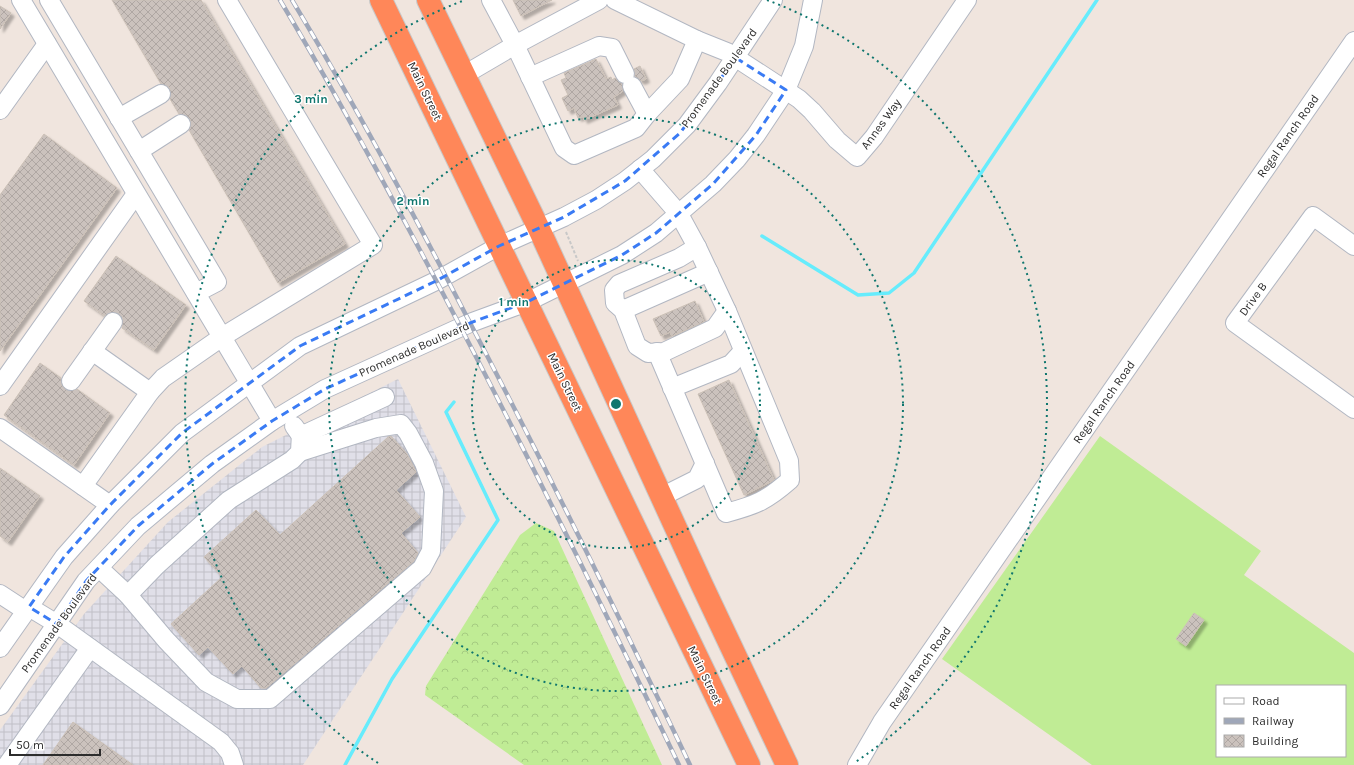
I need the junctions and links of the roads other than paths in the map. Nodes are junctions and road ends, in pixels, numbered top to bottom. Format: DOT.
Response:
graph roads {
  1 [pos="21,0"];
  2 [pos="49,0"];
  3 [pos="227,0"];
  4 [pos="381,0"];
  5 [pos="428,0"];
  6 [pos="491,0"];
  7 [pos="599,0"];
  8 [pos="615,0"];
  9 [pos="773,0"];
  10 [pos="813,0"];
  11 [pos="967,0"];
  12 [pos="697,40"];
  13 [pos="1354,41"];
  14 [pos="47,44"];
  15 [pos="515,45"];
  16 [pos="81,54"];
  17 [pos="736,58"];
  18 [pos="63,70"];
  19 [pos="464,74"];
  20 [pos="530,77"];
  21 [pos="786,90"];
  22 [pos="161,94"];
  23 [pos="0,110"];
  24 [pos="647,114"];
  25 [pos="119,118"];
  26 [pos="181,124"];
  27 [pos="139,151"];
  28 [pos="640,169"];
  29 [pos="136,194"];
  30 [pos="679,214"];
  31 [pos="539,229"];
  32 [pos="499,246"];
  33 [pos="1354,246"];
  34 [pos="697,247"];
  35 [pos="709,272"];
  36 [pos="564,285"];
  37 [pos="196,293"];
  38 [pos="527,302"];
  39 [pos="623,310"];
  40 [pos="727,311"];
  41 [pos="113,322"];
  42 [pos="222,337"];
  43 [pos="92,351"];
  44 [pos="657,352"];
  45 [pos="742,352"];
  46 [pos="71,381"];
  47 [pos="249,383"];
  48 [pos="0,386"];
  49 [pos="672,388"];
  50 [pos="150,392"];
  51 [pos="385,397"];
  52 [pos="1354,409"];
  53 [pos="279,416"];
  54 [pos="0,428"];
  55 [pos="301,433"];
  56 [pos="300,452"];
  57 [pos="704,463"];
  58 [pos="83,486"];
  59 [pos="662,497"];
  60 [pos="110,505"];
  61 [pos="99,568"];
  62 [pos="0,594"];
  63 [pos="128,595"];
  64 [pos="27,609"];
  65 [pos="57,624"];
  66 [pos="2,642"];
  67 [pos="90,648"];
  68 [pos="0,706"];
  69 [pos="7,765"];
  70 [pos="234,765"];
  71 [pos="748,765"];
  72 [pos="787,765"];
  73 [pos="857,765"];
  1 -- 14 [label="street"];
  2 -- 16 [label="street"];
  3 -- 42 [label="street"];
  4 -- 32 [label="highway, Main Street"];
  5 -- 19 [label="highway"];
  6 -- 15 [label="street"];
  7 -- 15 [label="street"];
  8 -- 12 [label="street, Annes Way"];
  9 -- 17 [label="street, Promenade Boulevard"];
  10 -- 21 [label="street, Promenade Boulevard"];
  11 -- 21 [label="street, Annes Way"];
  12 -- 17 [label="street, Annes Way"];
  12 -- 24 [label="street"];
  13 -- 73 [label="street, Regal Ranch Road"];
  14 -- 18 [label="street"];
  14 -- 23 [label="street"];
  15 -- 19 [label="street"];
  15 -- 20 [label="street"];
  16 -- 18 [label="street"];
  16 -- 25 [label="street"];
  17 -- 21 [label="street, Annes Way"];
  17 -- 28 [label="street, Promenade Boulevard"];
  18 -- 29 [label="street"];
  19 -- 31 [label="highway"];
  20 -- 24 [label="street"];
  20 -- 24 [label="street"];
  21 -- 30 [label="street, Promenade Boulevard"];
  22 -- 25 [label="street"];
  25 -- 27 [label="street"];
  26 -- 27 [label="street"];
  27 -- 37 [label="street"];
  28 -- 30 [label="street"];
  28 -- 31 [label="street, Promenade Boulevard"];
  29 -- 37 [label="street"];
  29 -- 48 [label="street"];
  30 -- 34 [label="street"];
  30 -- 36 [label="street, Promenade Boulevard"];
  31 -- 32 [label="street, Promenade Boulevard"];
  31 -- 36 [label="highway"];
  32 -- 38 [label="highway, Main Street"];
  32 -- 47 [label="street, Promenade Boulevard"];
  33 -- 52 [label="street, Drive B"];
  34 -- 35 [label="street"];
  34 -- 39 [label="street"];
  35 -- 39 [label="street"];
  35 -- 40 [label="street"];
  36 -- 38 [label="street, Promenade Boulevard"];
  36 -- 59 [label="highway"];
  37 -- 42 [label="street"];
  38 -- 53 [label="street, Promenade Boulevard"];
  38 -- 71 [label="highway, Main Street"];
  39 -- 44 [label="street"];
  40 -- 44 [label="street"];
  40 -- 45 [label="street"];
  41 -- 43 [label="street"];
  42 -- 47 [label="street"];
  42 -- 50 [label="street"];
  43 -- 46 [label="street"];
  43 -- 50 [label="street"];
  44 -- 49 [label="street"];
  45 -- 49 [label="street"];
  45 -- 57 [label="street"];
  47 -- 53 [label="street"];
  47 -- 60 [label="street, Promenade Boulevard"];
  49 -- 57 [label="street"];
  50 -- 58 [label="street"];
  51 -- 55 [label="street"];
  53 -- 55 [label="street"];
  53 -- 61 [label="street, Promenade Boulevard"];
  54 -- 58 [label="street"];
  55 -- 56 [label="street"];
  56 -- 63 [label="street"];
  56 -- 63 [label="street"];
  57 -- 59 [label="street"];
  58 -- 60 [label="street"];
  59 -- 72 [label="highway"];
  60 -- 64 [label="street, Promenade Boulevard"];
  61 -- 63 [label="street"];
  61 -- 65 [label="street, Promenade Boulevard"];
  62 -- 64 [label="street"];
  64 -- 65 [label="street"];
  64 -- 66 [label="street, Promenade Boulevard"];
  65 -- 67 [label="street"];
  65 -- 68 [label="street, Promenade Boulevard"];
  67 -- 69 [label="street"];
  67 -- 70 [label="street"];
}
